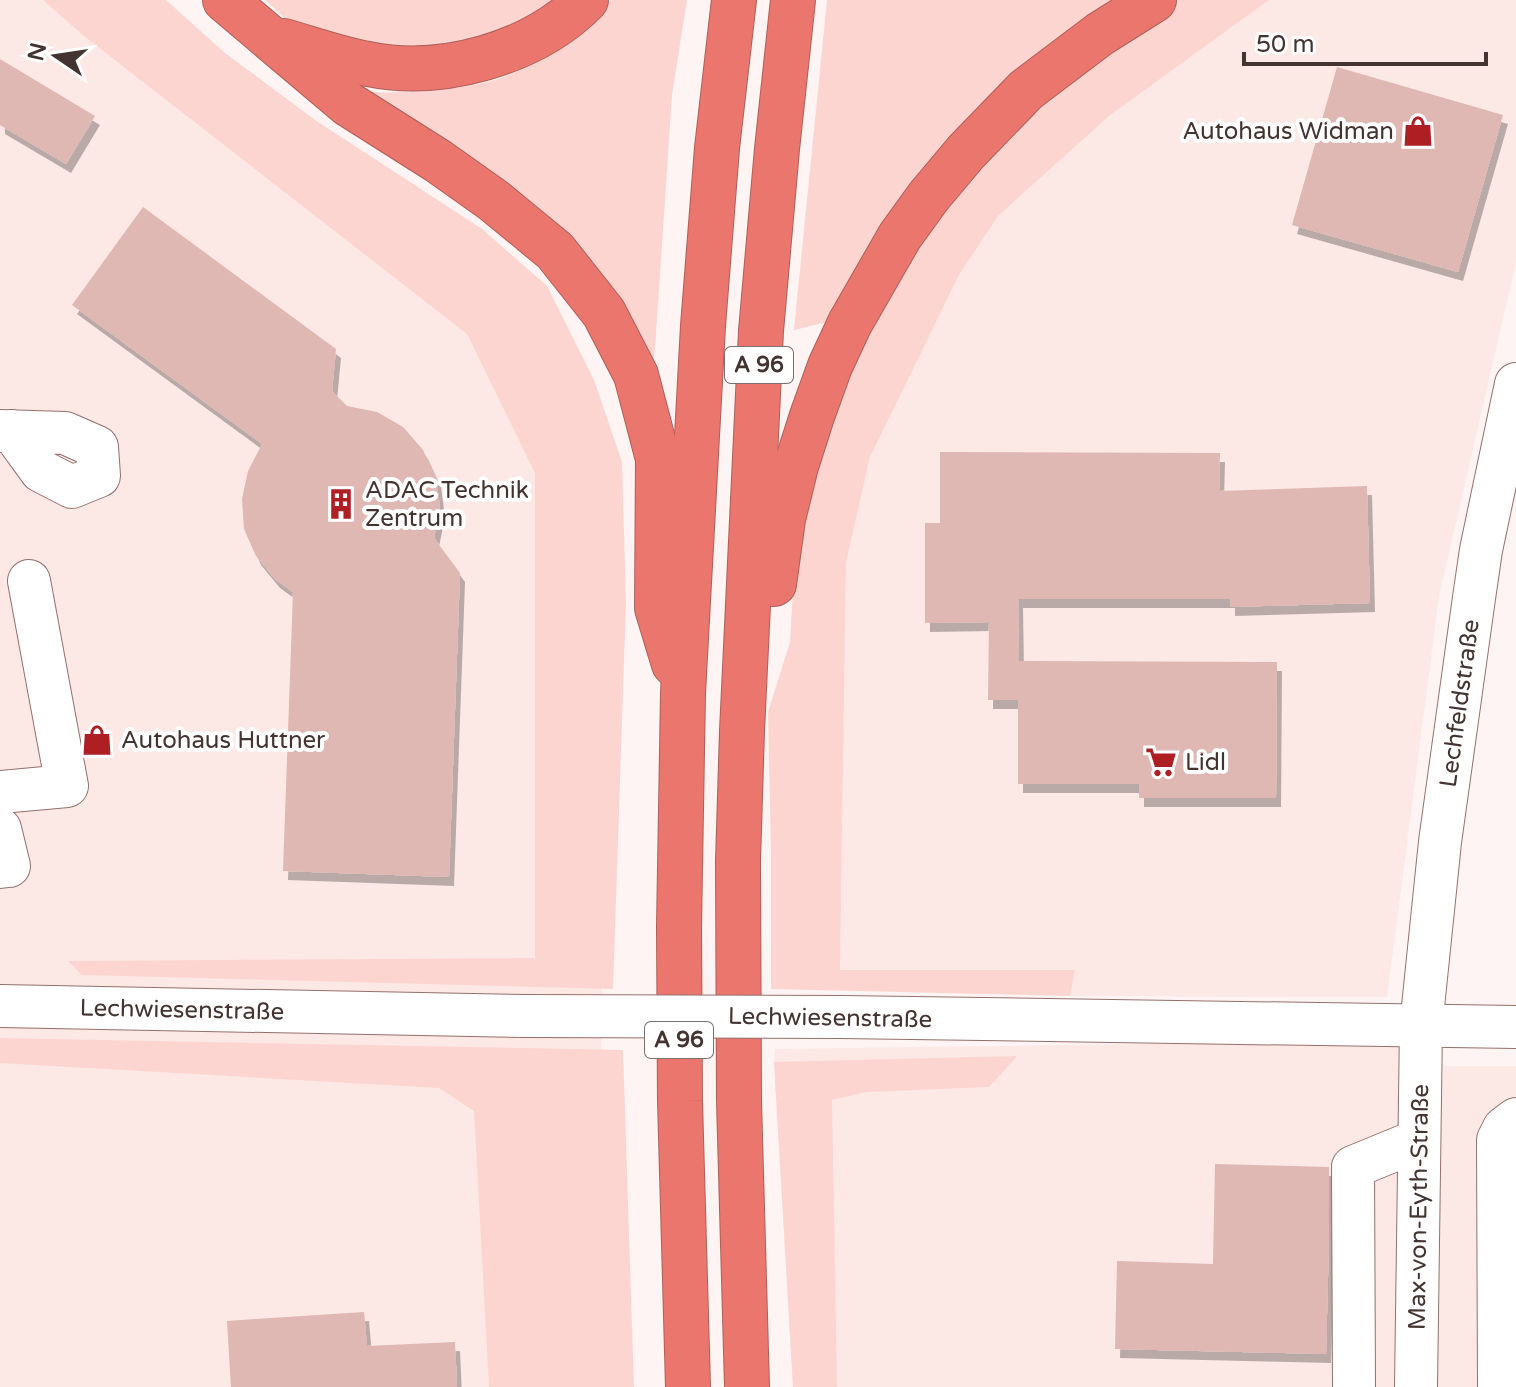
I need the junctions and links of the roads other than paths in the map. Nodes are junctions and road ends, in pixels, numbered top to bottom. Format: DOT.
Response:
graph roads {
  1 [pos="225,0"];
  2 [pos="586,0"];
  3 [pos="734,0"];
  4 [pos="793,0"];
  5 [pos="1154,0"];
  6 [pos="270,38"];
  7 [pos="1516,384"];
  8 [pos="1499,555"];
  9 [pos="29,581"];
  10 [pos="683,693"];
  11 [pos="742,731"];
  12 [pos="0,792"];
  13 [pos="0,829"];
  14 [pos="0,867"];
  15 [pos="0,1006"];
  16 [pos="1421,1026"];
  17 [pos="1516,1027"];
  18 [pos="1516,1119"];
  19 [pos="1419,1140"];
  20 [pos="688,1387"];
  21 [pos="747,1387"];
  22 [pos="1354,1387"];
  23 [pos="1416,1387"];
  24 [pos="1499,1387"];
  1 -- 6 [label="highway"];
  2 -- 6 [label="highway"];
  3 -- 10 [label="highway, A 96"];
  4 -- 11 [label="highway, A 96"];
  5 -- 11 [label="highway"];
  6 -- 10 [label="highway"];
  7 -- 8 [label="street, Lechfeldstraße"];
  8 -- 16 [label="street, Lechfeldstraße"];
  9 -- 12 [label="street"];
  10 -- 20 [label="highway, A 96"];
  11 -- 21 [label="highway, A 96"];
  13 -- 14 [label="street"];
  15 -- 16 [label="street, Lechwiesenstraße, bridge"];
  16 -- 17 [label="street, Lechwiesenstraße"];
  16 -- 19 [label="street, Max-von-Eyth-Straße"];
  18 -- 24 [label="street"];
  19 -- 22 [label="street"];
  19 -- 23 [label="street, Max-von-Eyth-Straße"];
}
